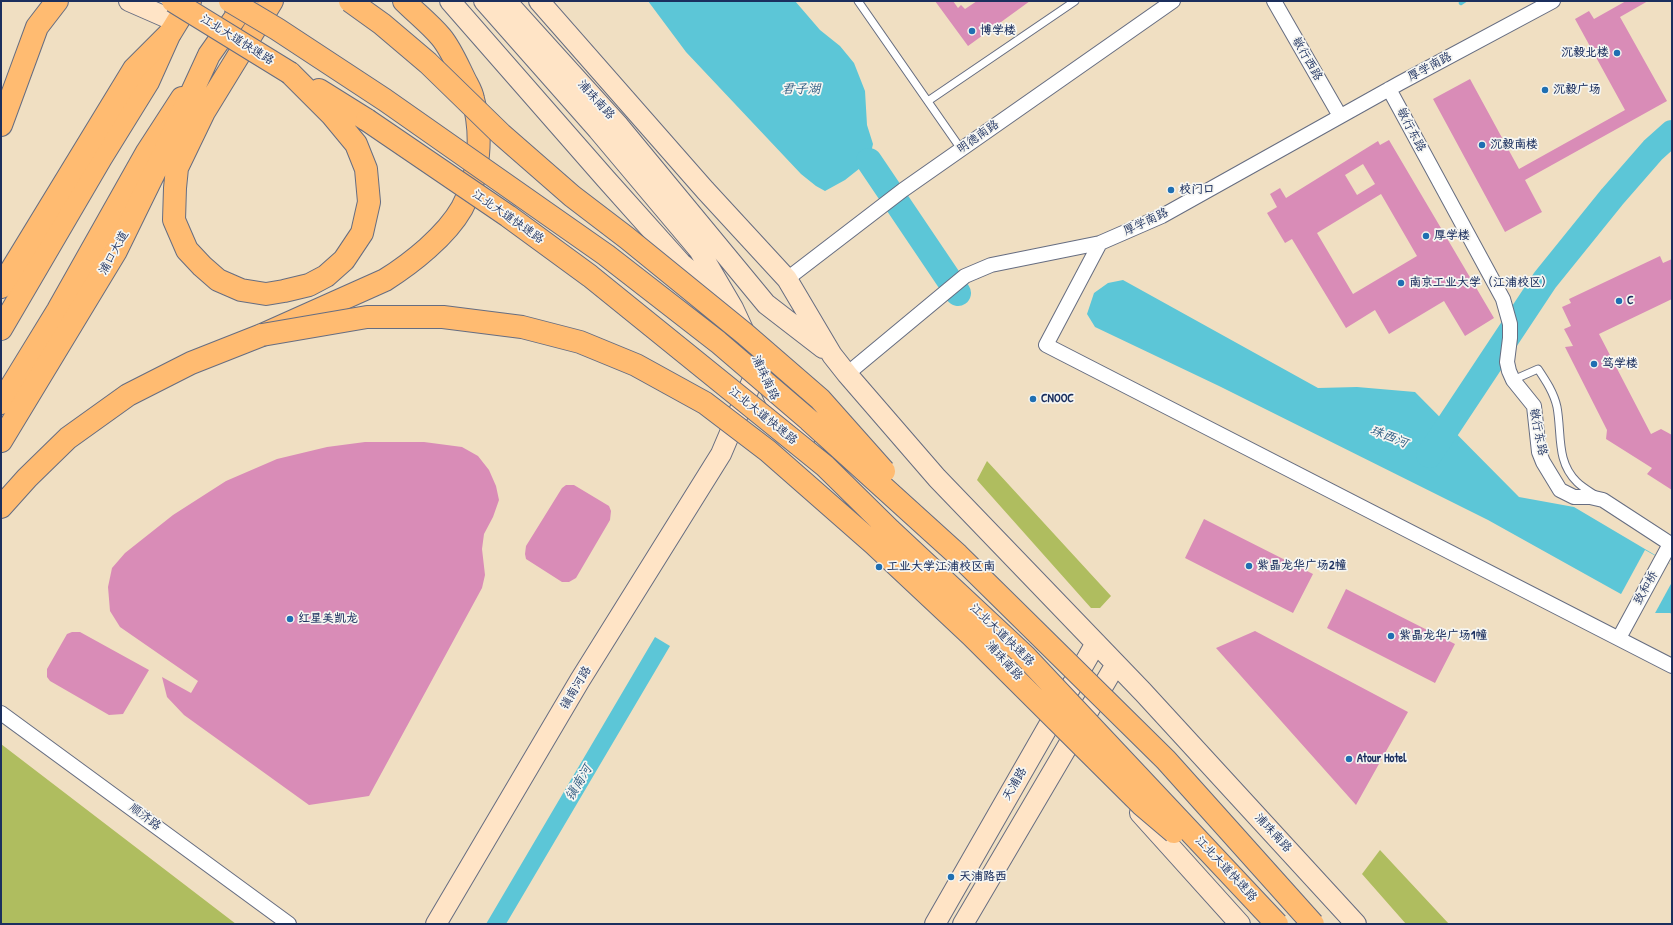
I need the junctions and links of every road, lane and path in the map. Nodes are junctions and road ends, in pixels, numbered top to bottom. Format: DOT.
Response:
graph roads {
  1 [pos="57,1"];
  2 [pos="129,1"];
  3 [pos="173,1"];
  4 [pos="190,1"];
  5 [pos="230,1"];
  6 [pos="247,1"];
  7 [pos="272,1"];
  8 [pos="350,1"];
  9 [pos="404,1"];
  10 [pos="450,1"];
  11 [pos="484,1"];
  12 [pos="506,1"];
  13 [pos="539,1"];
  14 [pos="858,1"];
  15 [pos="1075,1"];
  16 [pos="1173,1"];
  17 [pos="1274,1"];
  18 [pos="1553,1"];
  19 [pos="174,27"];
  20 [pos="210,55"];
  21 [pos="290,72"];
  22 [pos="1389,89"];
  23 [pos="928,101"];
  24 [pos="1340,116"];
  25 [pos="1,125"];
  26 [pos="961,149"];
  27 [pos="1100,243"];
  28 [pos="787,279"];
  29 [pos="1,287"];
  30 [pos="733,308"];
  31 [pos="1,328"];
  32 [pos="262,335"];
  33 [pos="832,355"];
  34 [pos="759,365"];
  35 [pos="847,374"];
  36 [pos="1513,380"];
  37 [pos="1,403"];
  38 [pos="782,416"];
  39 [pos="1,441"];
  40 [pos="721,454"];
  41 [pos="1603,500"];
  42 [pos="1,507"];
  43 [pos="1671,544"];
  44 [pos="958,554"];
  45 [pos="1619,638"];
  46 [pos="1096,643"];
  47 [pos="1116,664"];
  48 [pos="1672,666"];
  49 [pos="1,712"];
  50 [pos="1054,717"];
  51 [pos="1072,738"];
  52 [pos="1253,897"];
  53 [pos="288,924"];
  54 [pos="436,924"];
  55 [pos="935,924"];
  56 [pos="962,924"];
  57 [pos="1240,924"];
  58 [pos="1277,924"];
  59 [pos="1313,924"];
  60 [pos="1356,924"];
  1 -- 25 [label="main road"];
  2 -- 19 [label="street"];
  3 -- 21 [label="main road, 江北大道快速路, bridge"];
  4 -- 19 [label="main road"];
  5 -- 44 [label="main road, 江北大道快速路, bridge"];
  6 -- 20 [label="main road, 浦口大道"];
  7 -- 21 [label="main road"];
  8 -- 44 [label="main road, bridge"];
  9 -- 32 [label="main road, bridge"];
  10 -- 30 [label="street, 浦珠南路"];
  11 -- 30 [label="street, 浦珠南路"];
  12 -- 33 [label="street, 浦珠南路"];
  13 -- 28 [label="street, 浦珠南路"];
  14 -- 23 [label="lane"];
  15 -- 23 [label="lane"];
  16 -- 26 [label="street, 明德南路"];
  17 -- 24 [label="street, 敏行西路"];
  18 -- 22 [label="street, 厚学南路"];
  19 -- 29 [label="main road"];
  19 -- 31 [label="main road"];
  20 -- 37 [label="main road, 浦口大道"];
  20 -- 39 [label="main road, 浦口大道"];
  21 -- 52 [label="main road, 江北大道快速路, bridge"];
  22 -- 24 [label="street, 厚学南路"];
  22 -- 36 [label="street, 敏行东路"];
  23 -- 26 [label="lane"];
  24 -- 27 [label="street, 厚学南路"];
  26 -- 28 [label="street, 明德南路"];
  27 -- 35 [label="street, 厚学南路"];
  27 -- 45 [label="street"];
  28 -- 33 [label="street, 浦珠南路"];
  30 -- 34 [label="street, 浦珠南路"];
  32 -- 42 [label="main road"];
  32 -- 52 [label="main road, bridge"];
  33 -- 35 [label="street, 浦珠南路"];
  34 -- 38 [label="street, 浦珠南路"];
  34 -- 40 [label="street, 镇南河路"];
  35 -- 46 [label="street, 浦珠南路"];
  36 -- 41 [label="street, 敏行东路"];
  36 -- 41 [label="lane"];
  38 -- 40 [label="street"];
  38 -- 50 [label="street, 浦珠南路"];
  40 -- 54 [label="street, 镇南河路"];
  41 -- 43 [label="street, 敏行东路"];
  43 -- 45 [label="street, 致和桥"];
  44 -- 59 [label="main road, 江北大道快速路, bridge"];
  45 -- 48 [label="street"];
  46 -- 47 [label="street, 浦珠南路"];
  46 -- 50 [label="street, 天浦路"];
  47 -- 51 [label="street"];
  47 -- 60 [label="street, 浦珠南路"];
  49 -- 53 [label="street, 顺济路"];
  50 -- 51 [label="street, 浦珠南路"];
  50 -- 55 [label="street, 天浦路"];
  51 -- 56 [label="street"];
  51 -- 57 [label="street, 浦珠南路"];
  52 -- 58 [label="main road, 江北大道快速路, bridge"];
}
